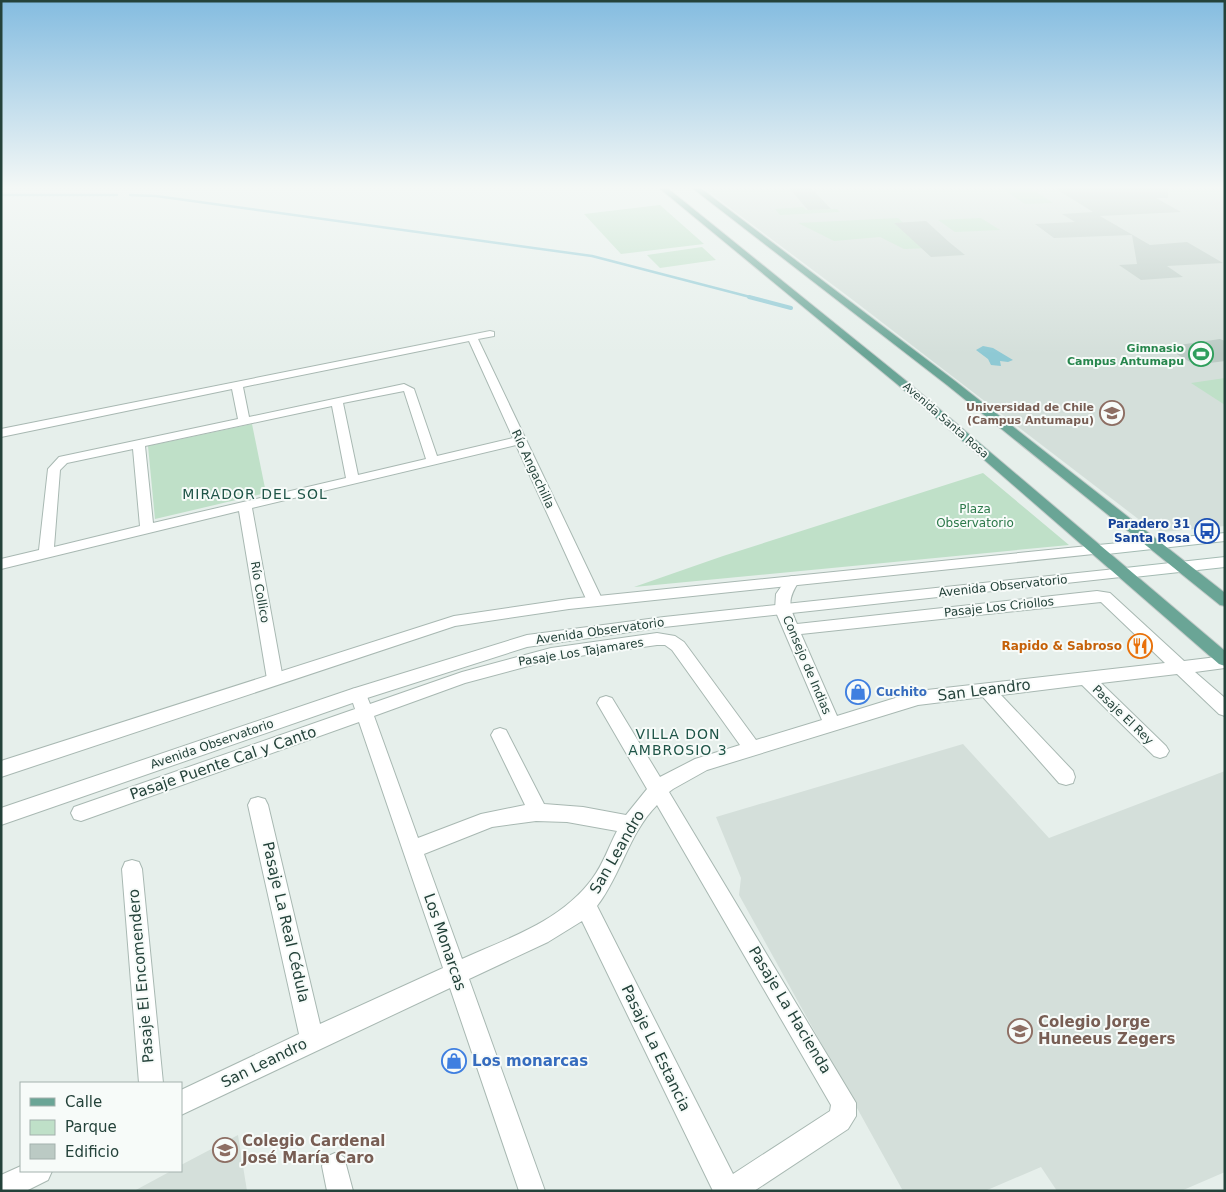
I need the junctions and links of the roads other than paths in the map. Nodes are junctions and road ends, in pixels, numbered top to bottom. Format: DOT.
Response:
graph roads {
  1 [pos="730,243"];
  2 [pos="767,243"];
  3 [pos="490,334"];
  4 [pos="472,338"];
  5 [pos="237,385"];
  6 [pos="337,401"];
  7 [pos="244,421"];
  8 [pos="1,433"];
  9 [pos="520,440"];
  10 [pos="139,444"];
  11 [pos="434,461"];
  12 [pos="353,480"];
  13 [pos="245,506"];
  14 [pos="147,529"];
  15 [pos="1225,537"];
  16 [pos="1155,544"];
  17 [pos="1098,550"];
  18 [pos="46,554"];
  19 [pos="976,562"];
  20 [pos="1225,562"];
  21 [pos="1,564"];
  22 [pos="1182,566"];
  23 [pos="1125,573"];
  24 [pos="792,580"];
  25 [pos="993,587"];
  26 [pos="1225,600"];
  27 [pos="594,602"];
  28 [pos="783,610"];
  29 [pos="791,630"];
  30 [pos="1225,661"];
  31 [pos="1180,667"];
  32 [pos="1085,678"];
  33 [pos="275,679"];
  34 [pos="986,689"];
  35 [pos="361,703"];
  36 [pos="606,703"];
  37 [pos="1225,709"];
  38 [pos="832,723"];
  39 [pos="500,735"];
  40 [pos="751,747"];
  41 [pos="1160,751"];
  42 [pos="1,768"];
  43 [pos="1066,777"];
  44 [pos="657,791"];
  45 [pos="258,805"];
  46 [pos="538,812"];
  47 [pos="82,813"];
  48 [pos="1,817"];
  49 [pos="630,825"];
  50 [pos="413,849"];
  51 [pos="132,869"];
  52 [pos="585,904"];
  53 [pos="456,973"];
  54 [pos="312,1040"];
  55 [pos="150,1082"];
  56 [pos="182,1102"];
  57 [pos="335,1166"];
  58 [pos="38,1172"];
  59 [pos="1,1189"];
  60 [pos="340,1191"];
  61 [pos="532,1191"];
  62 [pos="728,1191"];
  1 -- 17 [label="main road, Avenida Santa Rosa"];
  2 -- 16 [label="main road"];
  3 -- 4 [label="street"];
  4 -- 5 [label="street"];
  4 -- 9 [label="street, Río Angachilla"];
  5 -- 7 [label="street"];
  5 -- 8 [label="street"];
  6 -- 7 [label="street"];
  6 -- 11 [label="street"];
  6 -- 12 [label="street"];
  7 -- 10 [label="street"];
  9 -- 11 [label="street"];
  9 -- 27 [label="street, Río Angachilla"];
  10 -- 14 [label="street"];
  10 -- 18 [label="street"];
  11 -- 12 [label="street"];
  12 -- 13 [label="street"];
  13 -- 14 [label="street"];
  13 -- 33 [label="street, Río Collico"];
  14 -- 18 [label="street"];
  15 -- 16 [label="street"];
  16 -- 17 [label="street"];
  16 -- 22 [label="main road"];
  17 -- 19 [label="street"];
  17 -- 23 [label="main road, Avenida Santa Rosa"];
  18 -- 21 [label="street"];
  19 -- 24 [label="street"];
  19 -- 25 [label="street"];
  20 -- 22 [label="street, Avenida Observatorio"];
  22 -- 23 [label="street, Avenida Observatorio"];
  22 -- 26 [label="main road"];
  23 -- 25 [label="street, Avenida Observatorio"];
  23 -- 30 [label="main road, Avenida Santa Rosa"];
  24 -- 27 [label="street"];
  24 -- 28 [label="street, Consejo de Indias"];
  25 -- 28 [label="street, Avenida Observatorio"];
  27 -- 33 [label="street"];
  28 -- 29 [label="street, Consejo de Indias"];
  28 -- 35 [label="street, Avenida Observatorio"];
  29 -- 31 [label="street, Pasaje Los Criollos"];
  29 -- 38 [label="street, Consejo de Indias"];
  30 -- 31 [label="street, San Leandro"];
  31 -- 32 [label="street, San Leandro"];
  31 -- 37 [label="street, Pasaje Los Criollos"];
  32 -- 34 [label="street, San Leandro"];
  32 -- 41 [label="street, Pasaje El Rey"];
  33 -- 42 [label="street"];
  34 -- 38 [label="street, San Leandro"];
  34 -- 43 [label="street"];
  35 -- 40 [label="street, Pasaje Los Tajamares"];
  35 -- 47 [label="street, Pasaje Puente Cal y Canto"];
  35 -- 48 [label="street, Avenida Observatorio"];
  35 -- 50 [label="street, Los Monarcas"];
  36 -- 44 [label="street, Pasaje La Hacienda"];
  38 -- 40 [label="street, San Leandro"];
  39 -- 46 [label="street"];
  40 -- 44 [label="street, San Leandro"];
  44 -- 49 [label="street, San Leandro"];
  44 -- 62 [label="street, Pasaje La Hacienda"];
  45 -- 54 [label="street, Pasaje La Real Cédula"];
  46 -- 49 [label="street"];
  46 -- 50 [label="street"];
  49 -- 52 [label="street, San Leandro"];
  50 -- 53 [label="street, Los Monarcas"];
  51 -- 55 [label="street, Pasaje El Encomendero"];
  52 -- 53 [label="street, San Leandro"];
  52 -- 62 [label="street, Pasaje La Estancia"];
  53 -- 54 [label="street, San Leandro"];
  53 -- 61 [label="street, Los Monarcas"];
  54 -- 56 [label="street, San Leandro"];
  57 -- 60 [label="street"];
  58 -- 59 [label="street"];
}
